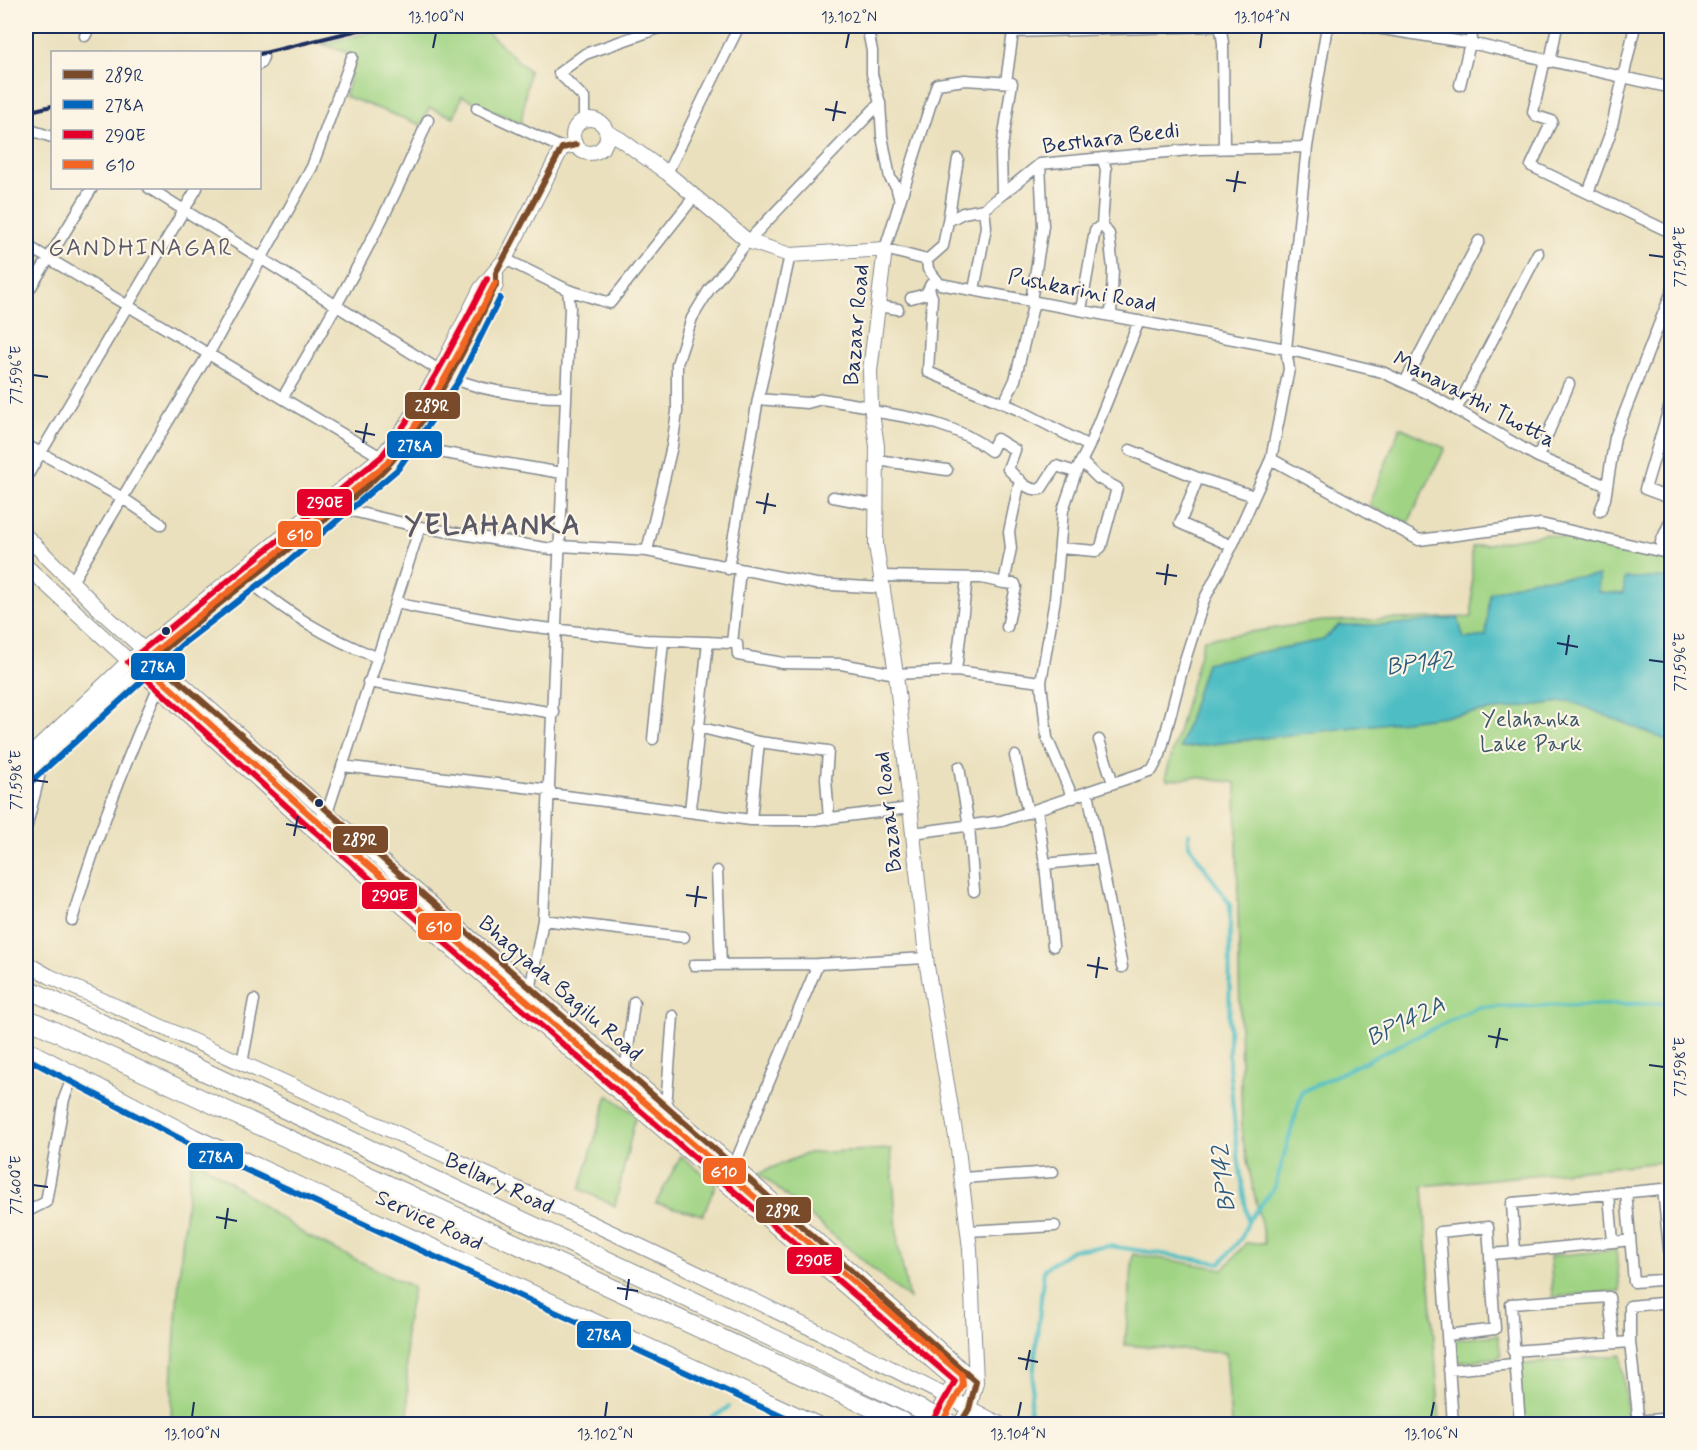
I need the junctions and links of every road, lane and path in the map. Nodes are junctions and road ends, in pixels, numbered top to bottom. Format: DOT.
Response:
graph roads {
  1 [pos="90,26"];
  2 [pos="665,26"];
  3 [pos="739,26"];
  4 [pos="867,26"];
  5 [pos="1213,26"];
  6 [pos="1217,26"];
  7 [pos="1329,26"];
  8 [pos="1364,26"];
  9 [pos="1473,26"];
  10 [pos="1557,26"];
  11 [pos="1635,26"];
  12 [pos="85,36"];
  13 [pos="1470,43"];
  14 [pos="352,57"];
  15 [pos="1548,61"];
  16 [pos="1624,78"];
  17 [pos="1006,82"];
  18 [pos="1460,85"];
  19 [pos="1671,88"];
  20 [pos="880,103"];
  21 [pos="477,108"];
  22 [pos="428,120"];
  23 [pos="584,120"];
  24 [pos="26,132"];
  25 [pos="607,132"];
  26 [pos="51,137"];
  27 [pos="569,146"];
  28 [pos="1307,147"];
  29 [pos="1224,148"];
  30 [pos="1102,158"];
  31 [pos="958,159"];
  32 [pos="1040,164"];
  33 [pos="667,173"];
  34 [pos="91,189"];
  35 [pos="151,189"];
  36 [pos="196,189"];
  37 [pos="1588,193"];
  38 [pos="1002,194"];
  39 [pos="694,197"];
  40 [pos="900,201"];
  41 [pos="984,209"];
  42 [pos="185,210"];
  43 [pos="948,221"];
  44 [pos="1102,225"];
  45 [pos="1671,233"];
  46 [pos="748,241"];
  47 [pos="1479,241"];
  48 [pos="26,244"];
  49 [pos="885,249"];
  50 [pos="1538,253"];
  51 [pos="790,255"];
  52 [pos="48,257"];
  53 [pos="262,259"];
  54 [pos="505,259"];
  55 [pos="927,260"];
  56 [pos="935,275"];
  57 [pos="929,289"];
  58 [pos="568,290"];
  59 [pos="974,290"];
  60 [pos="1671,291"];
  61 [pos="26,295"];
  62 [pos="911,298"];
  63 [pos="1033,301"];
  64 [pos="128,305"];
  65 [pos="337,306"];
  66 [pos="877,306"];
  67 [pos="898,309"];
  68 [pos="1081,310"];
  69 [pos="1111,316"];
  70 [pos="1139,321"];
  71 [pos="1286,349"];
  72 [pos="209,353"];
  73 [pos="445,373"];
  74 [pos="1405,382"];
  75 [pos="1569,384"];
  76 [pos="283,397"];
  77 [pos="565,397"];
  78 [pos="1671,398"];
  79 [pos="758,399"];
  80 [pos="1004,403"];
  81 [pos="872,409"];
  82 [pos="1456,410"];
  83 [pos="399,444"];
  84 [pos="26,445"];
  85 [pos="1089,446"];
  86 [pos="1130,450"];
  87 [pos="38,453"];
  88 [pos="1538,457"];
  89 [pos="1270,459"];
  90 [pos="386,460"];
  91 [pos="877,460"];
  92 [pos="1081,461"];
  93 [pos="947,470"];
  94 [pos="1076,472"];
  95 [pos="562,473"];
  96 [pos="1198,477"];
  97 [pos="26,478"];
  98 [pos="1020,480"];
  99 [pos="1607,486"];
  100 [pos="1254,496"];
  101 [pos="121,497"];
  102 [pos="832,497"];
  103 [pos="1671,499"];
  104 [pos="335,503"];
  105 [pos="876,505"];
  106 [pos="1600,511"];
  107 [pos="1671,517"];
  108 [pos="161,524"];
  109 [pos="420,527"];
  110 [pos="26,536"];
  111 [pos="1661,543"];
  112 [pos="560,546"];
  113 [pos="1232,546"];
  114 [pos="1060,548"];
  115 [pos="1671,550"];
  116 [pos="647,551"];
  117 [pos="26,566"];
  118 [pos="734,570"];
  119 [pos="967,578"];
  120 [pos="249,581"];
  121 [pos="72,582"];
  122 [pos="883,582"];
  123 [pos="1004,583"];
  124 [pos="396,599"];
  125 [pos="1007,627"];
  126 [pos="555,630"];
  127 [pos="663,642"];
  128 [pos="708,642"];
  129 [pos="732,643"];
  130 [pos="149,654"];
  131 [pos="376,657"];
  132 [pos="133,667"];
  133 [pos="956,671"];
  134 [pos="896,674"];
  135 [pos="368,682"];
  136 [pos="1041,682"];
  137 [pos="158,688"];
  138 [pos="554,713"];
  139 [pos="698,727"];
  140 [pos="653,739"];
  141 [pos="1099,741"];
  142 [pos="759,742"];
  143 [pos="45,756"];
  144 [pos="1015,756"];
  145 [pos="26,759"];
  146 [pos="342,766"];
  147 [pos="959,767"];
  148 [pos="26,774"];
  149 [pos="1113,783"];
  150 [pos="550,792"];
  151 [pos="1088,792"];
  152 [pos="1072,798"];
  153 [pos="910,808"];
  154 [pos="690,811"];
  155 [pos="1033,811"];
  156 [pos="327,813"];
  157 [pos="829,819"];
  158 [pos="750,820"];
  159 [pos="309,826"];
  160 [pos="969,826"];
  161 [pos="26,829"];
  162 [pos="913,833"];
  163 [pos="1101,858"];
  164 [pos="1045,864"];
  165 [pos="717,871"];
  166 [pos="974,891"];
  167 [pos="72,920"];
  168 [pos="543,920"];
  169 [pos="684,937"];
  170 [pos="1053,946"];
  171 [pos="926,958"];
  172 [pos="26,963"];
  173 [pos="721,964"];
  174 [pos="818,964"];
  175 [pos="694,965"];
  176 [pos="1122,967"];
  177 [pos="26,988"];
  178 [pos="530,991"];
  179 [pos="254,1000"];
  180 [pos="634,1002"];
  181 [pos="517,1005"];
  182 [pos="673,1016"];
  183 [pos="26,1018"];
  184 [pos="26,1048"];
  185 [pos="242,1063"];
  186 [pos="625,1072"];
  187 [pos="74,1073"];
  188 [pos="666,1107"];
  189 [pos="734,1166"];
  190 [pos="1053,1172"];
  191 [pos="962,1178"];
  192 [pos="1626,1192"];
  193 [pos="1609,1194"];
  194 [pos="26,1212"];
  195 [pos="1055,1226"];
  196 [pos="968,1231"];
  197 [pos="1630,1240"];
  198 [pos="1613,1242"];
  199 [pos="1515,1252"];
  200 [pos="1491,1254"];
  201 [pos="1671,1278"];
  202 [pos="1671,1302"];
  203 [pos="1447,1335"];
  204 [pos="1630,1342"];
  205 [pos="1614,1343"];
  206 [pos="1513,1352"];
  207 [pos="1514,1364"];
  208 [pos="1449,1370"];
  209 [pos="969,1385"];
  210 [pos="947,1397"];
  211 [pos="1671,1418"];
  212 [pos="1639,1423"];
  213 [pos="818,1425"];
  214 [pos="907,1425"];
  215 [pos="931,1425"];
  216 [pos="951,1425"];
  217 [pos="960,1425"];
  218 [pos="1000,1425"];
  219 [pos="1453,1425"];
  220 [pos="1520,1425"];
  1 -- 12 [label="street"];
  2 -- 23 [label="street"];
  3 -- 33 [label="street"];
  4 -- 20 [label="street"];
  5 -- 17 [label="street"];
  6 -- 29 [label="street"];
  7 -- 28 [label="street"];
  8 -- 13 [label="street"];
  9 -- 13 [label="street"];
  10 -- 15 [label="street"];
  11 -- 16 [label="street"];
  13 -- 15 [label="street"];
  13 -- 18 [label="street"];
  14 -- 53 [label="street"];
  15 -- 16 [label="street"];
  15 -- 37 [label="street"];
  16 -- 19 [label="street"];
  16 -- 37 [label="street"];
  17 -- 38 [label="street"];
  17 -- 40 [label="street"];
  20 -- 40 [label="street"];
  20 -- 46 [label="street"];
  21 -- 27 [label="street"];
  22 -- 65 [label="street"];
  23 -- 25 [label="main road"];
  23 -- 27 [label="main road"];
  24 -- 26 [label="street"];
  25 -- 27 [label="main road"];
  25 -- 33 [label="main road"];
  27 -- 54 [label="main road"];
  28 -- 29 [label="street, Besthara Beedi"];
  28 -- 71 [label="street"];
  29 -- 30 [label="street, Besthara Beedi"];
  30 -- 32 [label="street, Besthara Beedi"];
  30 -- 44 [label="street"];
  31 -- 43 [label="street"];
  32 -- 38 [label="street, Besthara Beedi"];
  32 -- 63 [label="street"];
  33 -- 39 [label="main road"];
  34 -- 52 [label="street"];
  35 -- 42 [label="street"];
  36 -- 42 [label="street"];
  37 -- 45 [label="street"];
  38 -- 41 [label="street, Besthara Beedi"];
  39 -- 46 [label="main road"];
  39 -- 58 [label="street"];
  40 -- 49 [label="street"];
  41 -- 43 [label="street, Besthara Beedi"];
  41 -- 59 [label="street"];
  42 -- 53 [label="street"];
  42 -- 64 [label="street"];
  43 -- 55 [label="street"];
  44 -- 68 [label="street"];
  44 -- 69 [label="street"];
  46 -- 51 [label="main road"];
  46 -- 116 [label="street"];
  47 -- 74 [label="street"];
  48 -- 52 [label="street"];
  49 -- 51 [label="main road"];
  49 -- 55 [label="street"];
  49 -- 66 [label="main road, Bazaar Road"];
  50 -- 82 [label="street"];
  51 -- 79 [label="street"];
  52 -- 61 [label="street"];
  52 -- 64 [label="street"];
  53 -- 65 [label="street"];
  53 -- 72 [label="street"];
  54 -- 58 [label="street"];
  54 -- 73 [label="main road"];
  55 -- 56 [label="street"];
  56 -- 57 [label="street"];
  56 -- 59 [label="street, Pushkarini Road"];
  57 -- 62 [label="street"];
  57 -- 80 [label="street"];
  58 -- 77 [label="street"];
  59 -- 63 [label="street, Pushkarini Road"];
  60 -- 99 [label="street"];
  63 -- 68 [label="street, Pushkarini Road"];
  63 -- 80 [label="street"];
  64 -- 72 [label="street"];
  64 -- 87 [label="street"];
  65 -- 73 [label="street"];
  65 -- 76 [label="street"];
  66 -- 67 [label="street"];
  66 -- 81 [label="main road, Bazaar Road"];
  68 -- 69 [label="street, Pushkarini Road"];
  69 -- 70 [label="street, Pushkarini Road"];
  70 -- 71 [label="street, Pushkarini Road"];
  70 -- 85 [label="street"];
  71 -- 74 [label="street, Manavarthi Thotta"];
  71 -- 89 [label="street"];
  72 -- 76 [label="street"];
  72 -- 101 [label="street"];
  73 -- 77 [label="street"];
  73 -- 83 [label="main road"];
  74 -- 82 [label="street, Manavarthi Thotta"];
  75 -- 88 [label="street"];
  76 -- 90 [label="street"];
  77 -- 95 [label="street"];
  78 -- 103 [label="street"];
  79 -- 81 [label="street"];
  79 -- 118 [label="street"];
  80 -- 85 [label="street"];
  81 -- 91 [label="main road, Bazaar Road"];
  81 -- 98 [label="street"];
  82 -- 88 [label="street, Manavarthi Thotta"];
  83 -- 90 [label="main road"];
  83 -- 95 [label="street"];
  84 -- 87 [label="street"];
  85 -- 92 [label="street"];
  86 -- 96 [label="street"];
  87 -- 97 [label="street"];
  87 -- 101 [label="street"];
  88 -- 99 [label="street, Manavarthi Thotta"];
  89 -- 100 [label="street"];
  89 -- 115 [label="street"];
  90 -- 104 [label="main road"];
  91 -- 93 [label="street"];
  91 -- 105 [label="main road, Bazaar Road"];
  92 -- 94 [label="street"];
  92 -- 114 [label="street"];
  94 -- 98 [label="street"];
  94 -- 114 [label="street"];
  95 -- 112 [label="street"];
  96 -- 100 [label="street"];
  96 -- 113 [label="street"];
  98 -- 123 [label="street"];
  99 -- 106 [label="street"];
  100 -- 113 [label="street"];
  101 -- 108 [label="street"];
  101 -- 121 [label="street"];
  102 -- 105 [label="street"];
  104 -- 109 [label="street"];
  104 -- 120 [label="main road"];
  104 -- 130 [label="main road"];
  105 -- 122 [label="main road, Bazaar Road"];
  107 -- 111 [label="street"];
  109 -- 112 [label="street"];
  109 -- 124 [label="street"];
  110 -- 121 [label="main road, Bhagyada Bagilu Road"];
  112 -- 116 [label="street"];
  112 -- 126 [label="street"];
  113 -- 149 [label="street"];
  114 -- 136 [label="street"];
  116 -- 118 [label="street"];
  117 -- 132 [label="main road, Bhagyada Bagilu Road"];
  118 -- 122 [label="street"];
  118 -- 129 [label="street"];
  119 -- 122 [label="street"];
  119 -- 123 [label="street"];
  119 -- 133 [label="street"];
  120 -- 130 [label="main road"];
  120 -- 131 [label="street"];
  121 -- 130 [label="main road, Bhagyada Bagilu Road"];
  122 -- 134 [label="main road, Bazaar Road"];
  123 -- 125 [label="street"];
  124 -- 126 [label="street"];
  124 -- 131 [label="street"];
  126 -- 127 [label="street"];
  126 -- 138 [label="street"];
  127 -- 128 [label="street"];
  127 -- 140 [label="street"];
  128 -- 129 [label="street"];
  128 -- 139 [label="street"];
  129 -- 134 [label="street"];
  130 -- 132 [label="main road"];
  130 -- 156 [label="main road, Bhagyada Bagilu Road"];
  131 -- 135 [label="street"];
  132 -- 137 [label="main road, Bhagyada Bagilu Road"];
  132 -- 143 [label="main road"];
  132 -- 145 [label="main road"];
  133 -- 134 [label="street"];
  133 -- 136 [label="street"];
  134 -- 153 [label="main road, Bazaar Road"];
  135 -- 138 [label="street"];
  135 -- 146 [label="street"];
  136 -- 152 [label="street"];
  137 -- 159 [label="main road, Bhagyada Bagilu Road"];
  137 -- 167 [label="street"];
  138 -- 150 [label="street"];
  139 -- 142 [label="street"];
  139 -- 154 [label="street"];
  141 -- 149 [label="street"];
  142 -- 157 [label="street"];
  142 -- 158 [label="street"];
  143 -- 148 [label="main road"];
  143 -- 161 [label="street"];
  144 -- 155 [label="street"];
  146 -- 150 [label="street"];
  146 -- 156 [label="street"];
  147 -- 160 [label="street"];
  149 -- 151 [label="street"];
  150 -- 154 [label="street"];
  150 -- 168 [label="street"];
  151 -- 152 [label="street"];
  151 -- 163 [label="street"];
  152 -- 155 [label="street"];
  153 -- 157 [label="street"];
  153 -- 162 [label="main road, Bazaar Road"];
  154 -- 158 [label="street"];
  155 -- 160 [label="street"];
  155 -- 164 [label="street"];
  156 -- 159 [label="street"];
  156 -- 178 [label="main road, Bhagyada Bagilu Road"];
  157 -- 158 [label="street"];
  159 -- 181 [label="main road, Bhagyada Bagilu Road"];
  160 -- 162 [label="street"];
  160 -- 166 [label="street"];
  162 -- 171 [label="main road, Bazaar Road"];
  163 -- 164 [label="street"];
  163 -- 176 [label="street"];
  164 -- 170 [label="street"];
  165 -- 173 [label="street"];
  168 -- 169 [label="street"];
  168 -- 178 [label="street"];
  171 -- 174 [label="street"];
  171 -- 191 [label="main road, Bazaar Road"];
  172 -- 185 [label="main road"];
  173 -- 174 [label="street"];
  173 -- 175 [label="street"];
  174 -- 189 [label="street"];
  177 -- 216 [label="highway, Bellary Road, bridge"];
  178 -- 181 [label="street"];
  178 -- 186 [label="main road, Bhagyada Bagilu Road"];
  179 -- 185 [label="street"];
  180 -- 186 [label="street"];
  181 -- 209 [label="main road, Bhagyada Bagilu Road"];
  182 -- 188 [label="street"];
  183 -- 214 [label="highway, Bellary Road"];
  184 -- 187 [label="main road, Service Road"];
  185 -- 210 [label="main road"];
  186 -- 188 [label="main road, Bhagyada Bagilu Road"];
  187 -- 194 [label="street"];
  187 -- 213 [label="main road, Service Road"];
  188 -- 189 [label="main road, Bhagyada Bagilu Road"];
  189 -- 209 [label="main road, Bhagyada Bagilu Road"];
  190 -- 191 [label="street"];
  191 -- 196 [label="main road, Bazaar Road"];
  192 -- 193 [label="street"];
  192 -- 197 [label="street"];
  192 -- 201 [label="street"];
  193 -- 198 [label="street"];
  193 -- 199 [label="street"];
  195 -- 196 [label="street"];
  196 -- 209 [label="main road, Bazaar Road"];
  197 -- 198 [label="street"];
  197 -- 201 [label="street"];
  198 -- 199 [label="street"];
  199 -- 200 [label="street"];
  200 -- 203 [label="street"];
  200 -- 203 [label="street"];
  202 -- 204 [label="street"];
  203 -- 208 [label="street"];
  204 -- 205 [label="street"];
  204 -- 212 [label="street"];
  205 -- 206 [label="street"];
  205 -- 206 [label="street"];
  206 -- 207 [label="street"];
  207 -- 208 [label="street"];
  207 -- 220 [label="street"];
  208 -- 219 [label="street"];
  209 -- 210 [label="main road"];
  209 -- 210 [label="main road"];
  209 -- 217 [label="main road"];
  209 -- 218 [label="main road"];
  210 -- 215 [label="main road"];
  211 -- 212 [label="street"];
}
